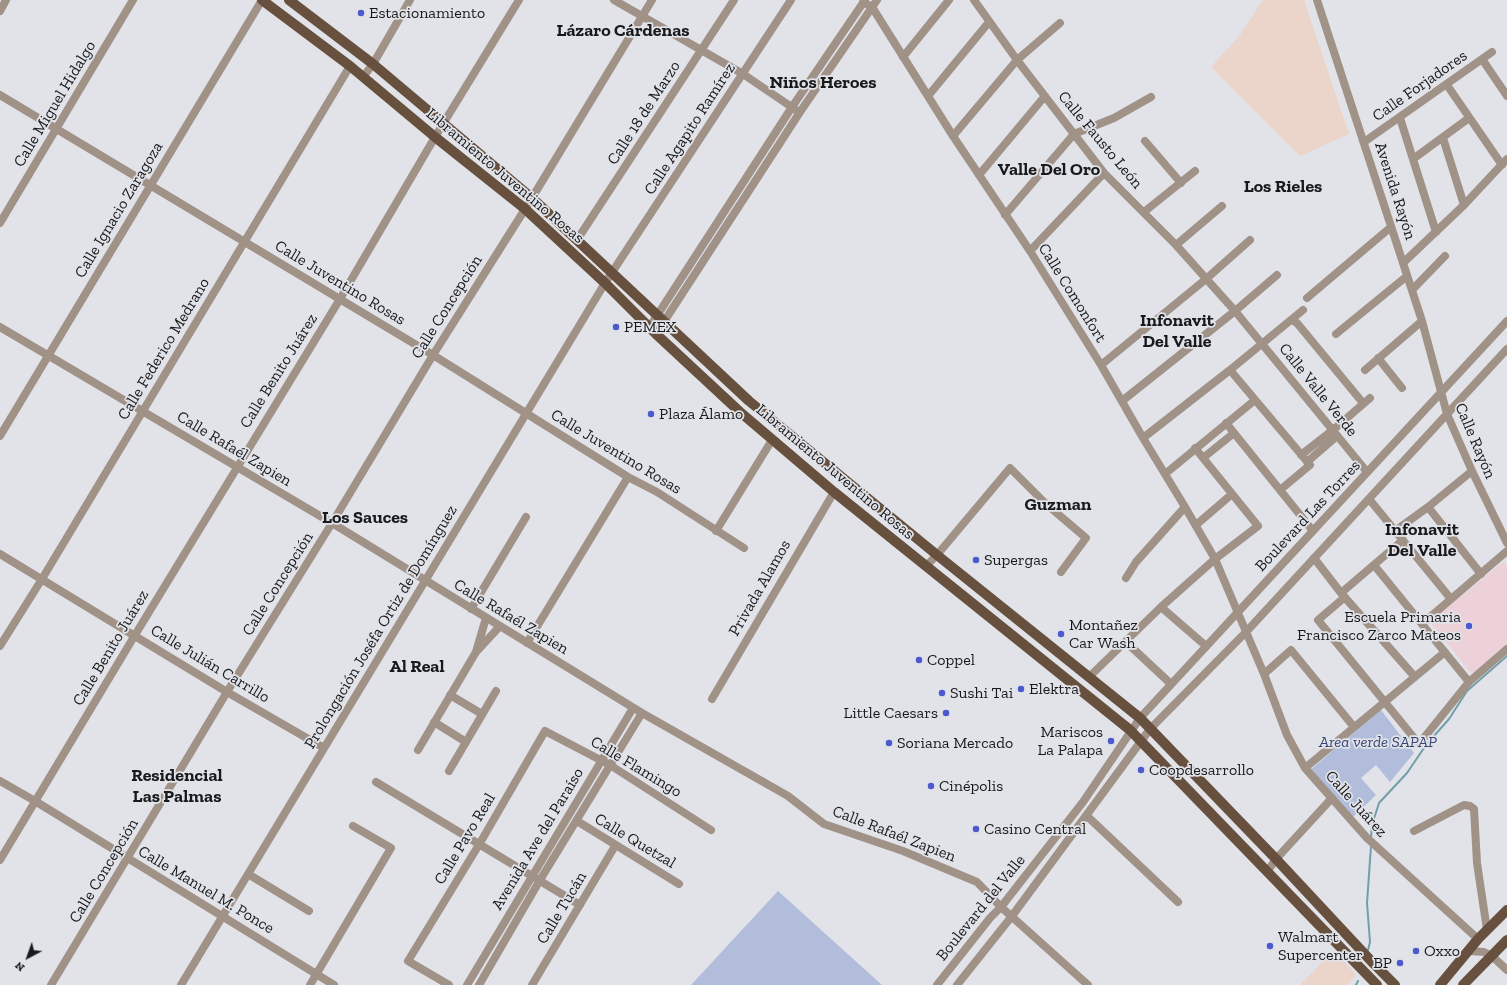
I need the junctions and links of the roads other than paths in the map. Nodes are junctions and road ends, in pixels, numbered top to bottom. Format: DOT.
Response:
graph roads {
  1 [pos="6,0"];
  2 [pos="133,0"];
  3 [pos="262,0"];
  4 [pos="289,0"];
  5 [pos="410,0"];
  6 [pos="519,0"];
  7 [pos="614,0"];
  8 [pos="652,0"];
  9 [pos="734,0"];
  10 [pos="791,0"];
  11 [pos="949,0"];
  12 [pos="974,0"];
  13 [pos="1317,0"];
  14 [pos="864,1"];
  15 [pos="874,4"];
  16 [pos="0,11"];
  17 [pos="642,16"];
  18 [pos="989,22"];
  19 [pos="1060,23"];
  20 [pos="702,52"];
  21 [pos="1492,52"];
  22 [pos="903,57"];
  23 [pos="1482,59"];
  24 [pos="1017,60"];
  25 [pos="373,64"];
  26 [pos="350,66"];
  27 [pos="743,74"];
  28 [pos="363,77"];
  29 [pos="1447,85"];
  30 [pos="0,95"];
  31 [pos="928,96"];
  32 [pos="1045,96"];
  33 [pos="1507,96"];
  34 [pos="1151,97"];
  35 [pos="792,107"];
  36 [pos="800,112"];
  37 [pos="1400,118"];
  38 [pos="1469,118"];
  39 [pos="445,124"];
  40 [pos="56,129"];
  41 [pos="1074,134"];
  42 [pos="953,136"];
  43 [pos="435,137"];
  44 [pos="1442,138"];
  45 [pos="1145,141"];
  46 [pos="1364,142"];
  47 [pos="1413,160"];
  48 [pos="1504,162"];
  49 [pos="1194,172"];
  50 [pos="1104,173"];
  51 [pos="979,175"];
  52 [pos="1181,183"];
  53 [pos="150,185"];
  54 [pos="532,198"];
  55 [pos="1464,205"];
  56 [pos="1222,206"];
  57 [pos="524,208"];
  58 [pos="1144,212"];
  59 [pos="1005,216"];
  60 [pos="0,223"];
  61 [pos="1391,227"];
  62 [pos="1436,232"];
  63 [pos="577,240"];
  64 [pos="1250,240"];
  65 [pos="246,242"];
  66 [pos="1176,245"];
  67 [pos="1030,251"];
  68 [pos="1445,256"];
  69 [pos="1402,263"];
  70 [pos="612,272"];
  71 [pos="1277,274"];
  72 [pos="1407,276"];
  73 [pos="1206,279"];
  74 [pos="605,283"];
  75 [pos="1412,290"];
  76 [pos="1307,298"];
  77 [pos="340,299"];
  78 [pos="1303,310"];
  79 [pos="1235,311"];
  80 [pos="662,318"];
  81 [pos="1292,320"];
  82 [pos="1422,321"];
  83 [pos="1507,321"];
  84 [pos="0,327"];
  85 [pos="653,331"];
  86 [pos="1336,334"];
  87 [pos="1262,343"];
  88 [pos="1507,349"];
  89 [pos="48,355"];
  90 [pos="433,355"];
  91 [pos="1378,358"];
  92 [pos="1101,365"];
  93 [pos="1230,370"];
  94 [pos="1365,370"];
  95 [pos="1402,388"];
  96 [pos="1441,393"];
  97 [pos="1370,398"];
  98 [pos="1255,400"];
  99 [pos="749,401"];
  100 [pos="1122,401"];
  101 [pos="1363,403"];
  102 [pos="142,411"];
  103 [pos="740,412"];
  104 [pos="526,414"];
  105 [pos="1447,414"];
  106 [pos="1226,423"];
  107 [pos="1234,433"];
  108 [pos="1335,433"];
  109 [pos="0,436"];
  110 [pos="1143,438"];
  111 [pos="772,440"];
  112 [pos="1195,448"];
  113 [pos="1301,455"];
  114 [pos="1203,458"];
  115 [pos="1309,463"];
  116 [pos="237,467"];
  117 [pos="1367,472"];
  118 [pos="1472,472"];
  119 [pos="1164,474"];
  120 [pos="628,477"];
  121 [pos="1280,490"];
  122 [pos="834,492"];
  123 [pos="1232,494"];
  124 [pos="1369,499"];
  125 [pos="1185,506"];
  126 [pos="1428,507"];
  127 [pos="526,517"];
  128 [pos="332,524"];
  129 [pos="1196,525"];
  130 [pos="716,531"];
  131 [pos="1313,531"];
  132 [pos="1395,531"];
  133 [pos="1403,540"];
  134 [pos="1507,543"];
  135 [pos="744,548"];
  136 [pos="1507,552"];
  137 [pos="0,554"];
  138 [pos="937,555"];
  139 [pos="1314,558"];
  140 [pos="1215,559"];
  141 [pos="926,566"];
  142 [pos="1374,566"];
  143 [pos="1061,572"];
  144 [pos="1481,574"];
  145 [pos="1126,578"];
  146 [pos="42,579"];
  147 [pos="425,581"];
  148 [pos="1343,595"];
  149 [pos="1451,599"];
  150 [pos="1161,607"];
  151 [pos="471,609"];
  152 [pos="1237,612"];
  153 [pos="486,618"];
  154 [pos="1422,624"];
  155 [pos="500,626"];
  156 [pos="1246,632"];
  157 [pos="135,635"];
  158 [pos="1126,642"];
  159 [pos="527,643"];
  160 [pos="0,646"];
  161 [pos="1206,646"];
  162 [pos="1507,649"];
  163 [pos="476,652"];
  164 [pos="1445,652"];
  165 [pos="1264,674"];
  166 [pos="1089,677"];
  167 [pos="1415,677"];
  168 [pos="1469,682"];
  169 [pos="1171,684"];
  170 [pos="496,691"];
  171 [pos="228,692"];
  172 [pos="450,695"];
  173 [pos="712,699"];
  174 [pos="1385,702"];
  175 [pos="633,708"];
  176 [pos="642,713"];
  177 [pos="482,714"];
  178 [pos="1140,718"];
  179 [pos="434,722"];
  180 [pos="1354,727"];
  181 [pos="1150,729"];
  182 [pos="1130,730"];
  183 [pos="545,731"];
  184 [pos="466,742"];
  185 [pos="1141,742"];
  186 [pos="324,748"];
  187 [pos="418,750"];
  188 [pos="602,760"];
  189 [pos="610,765"];
  190 [pos="1305,768"];
  191 [pos="449,771"];
  192 [pos="0,781"];
  193 [pos="376,782"];
  194 [pos="1332,798"];
  195 [pos="36,801"];
  196 [pos="1087,816"];
  197 [pos="577,822"];
  198 [pos="353,826"];
  199 [pos="711,830"];
  200 [pos="1414,831"];
  201 [pos="1052,841"];
  202 [pos="480,843"];
  203 [pos="615,846"];
  204 [pos="1054,857"];
  205 [pos="128,858"];
  206 [pos="1276,859"];
  207 [pos="0,860"];
  208 [pos="1266,872"];
  209 [pos="248,874"];
  210 [pos="532,875"];
  211 [pos="540,880"];
  212 [pos="679,884"];
  213 [pos="1178,902"];
  214 [pos="580,905"];
  215 [pos="1001,907"];
  216 [pos="1507,910"];
  217 [pos="309,911"];
  218 [pos="223,916"];
  219 [pos="1012,916"];
  220 [pos="1487,930"];
  221 [pos="1478,939"];
  222 [pos="1507,940"];
  223 [pos="1469,951"];
  224 [pos="1492,956"];
  225 [pos="1507,970"];
  226 [pos="316,974"];
  227 [pos="940,984"];
  228 [pos="51,985"];
  229 [pos="181,985"];
  230 [pos="310,985"];
  231 [pos="334,985"];
  232 [pos="449,985"];
  233 [pos="467,985"];
  234 [pos="479,985"];
  235 [pos="532,985"];
  236 [pos="957,985"];
  237 [pos="1088,985"];
  238 [pos="1377,985"];
  239 [pos="1395,985"];
  240 [pos="1440,985"];
  241 [pos="1463,985"];
  1 -- 16 [label="street"];
  2 -- 40 [label="street, Calle Miguel Hidalgo"];
  3 -- 26 [label="main road, Libramiento Juventino Rosas"];
  3 -- 53 [label="street, Calle Ignacio Zaragoza"];
  4 -- 25 [label="main road, Libramiento Juventino Rosas"];
  5 -- 25 [label="street"];
  6 -- 39 [label="street, Calle Benito Juárez"];
  7 -- 17 [label="street"];
  8 -- 17 [label="street, Calle Concepción"];
  9 -- 20 [label="street, Calle 18 de Marzo"];
  10 -- 27 [label="street, Calle Agapito Ramírez"];
  11 -- 22 [label="street"];
  12 -- 18 [label="street, Calle Fausto León"];
  13 -- 46 [label="street, Avenida Rayón"];
  14 -- 15 [label="street, Calle Comonfort"];
  14 -- 35 [label="street"];
  15 -- 22 [label="street, Calle Comonfort"];
  15 -- 36 [label="street"];
  17 -- 20 [label="street"];
  17 -- 54 [label="street, Calle Concepción"];
  18 -- 24 [label="street, Calle Fausto León"];
  18 -- 31 [label="street"];
  19 -- 24 [label="street"];
  20 -- 27 [label="street"];
  20 -- 63 [label="street, Calle 18 de Marzo"];
  21 -- 23 [label="street, Calle Forjadores"];
  22 -- 31 [label="street, Calle Comonfort"];
  23 -- 29 [label="street, Calle Forjadores"];
  23 -- 33 [label="street"];
  24 -- 32 [label="street, Calle Fausto León"];
  24 -- 42 [label="street"];
  25 -- 28 [label="street"];
  25 -- 39 [label="main road, Libramiento Juventino Rosas"];
  26 -- 28 [label="main road, Libramiento Juventino Rosas"];
  26 -- 65 [label="street, Calle Federico Medrano"];
  27 -- 35 [label="street"];
  27 -- 70 [label="street, Calle Agapito Ramírez"];
  28 -- 43 [label="main road, Libramiento Juventino Rosas"];
  29 -- 37 [label="street, Calle Forjadores"];
  29 -- 38 [label="street"];
  30 -- 40 [label="street, Calle Juventino Rosas"];
  31 -- 42 [label="street, Calle Comonfort"];
  32 -- 41 [label="street, Calle Fausto León"];
  32 -- 51 [label="street"];
  34 -- 41 [label="street"];
  35 -- 36 [label="street"];
  35 -- 80 [label="street"];
  36 -- 80 [label="street"];
  37 -- 46 [label="street, Calle Forjadores"];
  37 -- 47 [label="street"];
  38 -- 44 [label="street"];
  38 -- 48 [label="street"];
  39 -- 43 [label="street, Calle Benito Juárez"];
  39 -- 54 [label="main road, Libramiento Juventino Rosas"];
  40 -- 53 [label="street, Calle Juventino Rosas"];
  40 -- 60 [label="street, Calle Miguel Hidalgo"];
  41 -- 50 [label="street, Calle Fausto León"];
  41 -- 59 [label="street"];
  42 -- 51 [label="street, Calle Comonfort"];
  43 -- 57 [label="main road, Libramiento Juventino Rosas"];
  43 -- 77 [label="street, Calle Benito Juárez"];
  44 -- 47 [label="street"];
  44 -- 55 [label="street"];
  45 -- 52 [label="street"];
  46 -- 61 [label="street, Avenida Rayón"];
  47 -- 62 [label="street"];
  48 -- 55 [label="street"];
  49 -- 52 [label="street"];
  50 -- 58 [label="street, Calle Fausto León"];
  50 -- 67 [label="street"];
  51 -- 59 [label="street, Calle Comonfort"];
  52 -- 58 [label="street"];
  53 -- 65 [label="street, Calle Juventino Rosas"];
  53 -- 89 [label="street, Calle Ignacio Zaragoza"];
  54 -- 57 [label="street, Calle Concepción"];
  54 -- 63 [label="main road, Libramiento Juventino Rosas"];
  55 -- 62 [label="street"];
  56 -- 66 [label="street"];
  57 -- 74 [label="main road, Libramiento Juventino Rosas"];
  57 -- 90 [label="street, Calle Concepción"];
  58 -- 66 [label="street, Calle Fausto León"];
  59 -- 67 [label="street, Calle Comonfort"];
  61 -- 69 [label="street, Avenida Rayón"];
  61 -- 76 [label="street"];
  62 -- 69 [label="street"];
  63 -- 70 [label="main road, Libramiento Juventino Rosas"];
  64 -- 73 [label="street"];
  65 -- 77 [label="street, Calle Juventino Rosas"];
  65 -- 102 [label="street, Calle Federico Medrano"];
  66 -- 73 [label="street, Calle Fausto León"];
  67 -- 92 [label="street, Calle Comonfort"];
  68 -- 75 [label="street"];
  69 -- 72 [label="street, Avenida Rayón"];
  70 -- 74 [label="street, Calle Agapito Ramírez"];
  70 -- 80 [label="main road, Libramiento Juventino Rosas"];
  71 -- 79 [label="street"];
  72 -- 75 [label="street, Avenida Rayón"];
  72 -- 86 [label="street"];
  73 -- 79 [label="street, Calle Fausto León"];
  73 -- 92 [label="street"];
  74 -- 85 [label="main road, Libramiento Juventino Rosas"];
  74 -- 104 [label="street, Prolongación Joséfa Ortiz de Domínguez"];
  75 -- 82 [label="street, Avenida Rayón"];
  77 -- 90 [label="street, Calle Juventino Rosas"];
  77 -- 116 [label="street, Calle Benito Juárez"];
  78 -- 81 [label="street"];
  79 -- 87 [label="street, Calle Fausto León"];
  79 -- 100 [label="street"];
  80 -- 85 [label="street"];
  80 -- 99 [label="main road, Libramiento Juventino Rosas"];
  81 -- 87 [label="street"];
  81 -- 101 [label="street"];
  82 -- 91 [label="street"];
  82 -- 96 [label="street, Avenida Rayón"];
  83 -- 96 [label="street, Boulevard Las Torres"];
  84 -- 89 [label="street, Calle Rafaél Zapien"];
  85 -- 103 [label="main road, Libramiento Juventino Rosas"];
  87 -- 93 [label="street"];
  87 -- 108 [label="street, Calle Valle Verde"];
  88 -- 105 [label="street, Boulevard Las Torres"];
  89 -- 102 [label="street, Calle Rafaél Zapien"];
  89 -- 109 [label="street, Calle Ignacio Zaragoza"];
  90 -- 104 [label="street, Calle Juventino Rosas"];
  90 -- 128 [label="street, Calle Concepción"];
  91 -- 94 [label="street"];
  91 -- 95 [label="street"];
  92 -- 100 [label="street, Calle Comonfort"];
  93 -- 98 [label="street"];
  93 -- 110 [label="street"];
  96 -- 105 [label="street, Calle Rayón"];
  96 -- 117 [label="street, Boulevard Las Torres"];
  97 -- 101 [label="street"];
  98 -- 106 [label="street"];
  98 -- 113 [label="street"];
  99 -- 103 [label="main road"];
  99 -- 138 [label="main road, Libramiento Juventino Rosas"];
  100 -- 110 [label="street, Calle Comonfort"];
  101 -- 108 [label="street"];
  102 -- 116 [label="street, Calle Rafaél Zapien"];
  102 -- 146 [label="street, Calle Federico Medrano"];
  103 -- 111 [label="main road, Libramiento Juventino Rosas"];
  104 -- 120 [label="street, Calle Juventino Rosas"];
  104 -- 147 [label="street, Prolongación Joséfa Ortiz de Domínguez"];
  105 -- 118 [label="street, Calle Rayón"];
  105 -- 124 [label="street, Boulevard Las Torres"];
  106 -- 107 [label="street"];
  106 -- 112 [label="street"];
  107 -- 114 [label="street"];
  107 -- 121 [label="street"];
  108 -- 113 [label="street"];
  108 -- 115 [label="street"];
  108 -- 117 [label="street, Calle Valle Verde"];
  110 -- 119 [label="street, Calle Comonfort"];
  111 -- 122 [label="main road, Libramiento Juventino Rosas"];
  111 -- 130 [label="street"];
  112 -- 114 [label="street"];
  112 -- 119 [label="street"];
  113 -- 115 [label="street"];
  114 -- 123 [label="street"];
  115 -- 121 [label="street"];
  116 -- 128 [label="street, Calle Rafaél Zapien"];
  116 -- 157 [label="street, Calle Benito Juárez"];
  117 -- 131 [label="street, Boulevard Las Torres"];
  118 -- 126 [label="street"];
  118 -- 134 [label="street, Calle Rayón"];
  119 -- 125 [label="street, Calle Comonfort"];
  120 -- 130 [label="street, Calle Juventino Rosas"];
  120 -- 159 [label="street"];
  121 -- 131 [label="street"];
  122 -- 141 [label="main road, Libramiento Juventino Rosas"];
  122 -- 173 [label="street, Privada Alamos"];
  123 -- 129 [label="street"];
  123 -- 140 [label="street"];
  124 -- 132 [label="street"];
  124 -- 139 [label="street, Boulevard Las Torres"];
  125 -- 129 [label="street, Calle Comonfort"];
  125 -- 145 [label="street"];
  126 -- 132 [label="street"];
  126 -- 144 [label="street"];
  127 -- 151 [label="street"];
  128 -- 147 [label="street, Calle Rafaél Zapien"];
  128 -- 171 [label="street, Calle Concepción"];
  129 -- 140 [label="street, Calle Comonfort"];
  130 -- 135 [label="street, Calle Juventino Rosas"];
  131 -- 152 [label="street, Boulevard Las Torres"];
  132 -- 133 [label="street"];
  133 -- 142 [label="street"];
  133 -- 149 [label="street"];
  136 -- 144 [label="street"];
  137 -- 146 [label="street, Calle Julián Carrillo"];
  138 -- 141 [label="street"];
  138 -- 143 [label="street"];
  138 -- 166 [label="main road, Libramiento Juventino Rosas"];
  139 -- 148 [label="street"];
  139 -- 156 [label="street, Boulevard Las Torres"];
  140 -- 150 [label="street"];
  140 -- 152 [label="street, Calle Comonfort"];
  141 -- 182 [label="main road, Libramiento Juventino Rosas"];
  142 -- 148 [label="street"];
  142 -- 154 [label="street"];
  144 -- 149 [label="street"];
  146 -- 157 [label="street, Calle Julián Carrillo"];
  146 -- 160 [label="street, Calle Federico Medrano"];
  147 -- 151 [label="street, Calle Rafaél Zapien"];
  147 -- 186 [label="street, Prolongación Joséfa Ortiz de Domínguez"];
  148 -- 167 [label="street"];
  148 -- 174 [label="street"];
  149 -- 154 [label="street"];
  150 -- 158 [label="street"];
  150 -- 161 [label="street"];
  151 -- 153 [label="street, Calle Rafaél Zapien"];
  152 -- 156 [label="street, Calle Juárez"];
  152 -- 161 [label="street, Boulevard Las Torres"];
  153 -- 155 [label="street, Calle Rafaél Zapien"];
  153 -- 163 [label="street"];
  154 -- 164 [label="street"];
  155 -- 159 [label="street, Calle Rafaél Zapien"];
  155 -- 163 [label="street"];
  156 -- 165 [label="street, Calle Juárez"];
  156 -- 181 [label="street, Boulevard Las Torres"];
  157 -- 171 [label="street, Calle Julián Carrillo"];
  157 -- 195 [label="street, Calle Benito Juárez"];
  158 -- 166 [label="street"];
  158 -- 169 [label="street"];
  159 -- 175 [label="street, Calle Rafaél Zapien"];
  161 -- 169 [label="street, Boulevard Las Torres"];
  162 -- 168 [label="street"];
  163 -- 172 [label="street"];
  164 -- 167 [label="street"];
  164 -- 168 [label="street"];
  165 -- 180 [label="street"];
  165 -- 190 [label="street, Calle Juárez"];
  166 -- 178 [label="main road, Libramiento Juventino Rosas"];
  167 -- 174 [label="street"];
  168 -- 174 [label="street"];
  169 -- 178 [label="street, Boulevard Las Torres"];
  170 -- 177 [label="street"];
  171 -- 186 [label="street, Calle Julián Carrillo"];
  171 -- 205 [label="street, Calle Concepción"];
  172 -- 177 [label="street"];
  172 -- 179 [label="street"];
  174 -- 180 [label="street"];
  175 -- 176 [label="street, Calle Rafaél Zapien"];
  175 -- 188 [label="street, Avenida Ave del Paraíso"];
  176 -- 189 [label="street, Avenida Ave del Paraíso"];
  176 -- 215 [label="street, Calle Rafaél Zapien"];
  177 -- 184 [label="street"];
  178 -- 181 [label="main road, Libramiento Juventino Rosas"];
  178 -- 182 [label="street, Boulevard Las Torres"];
  179 -- 184 [label="street"];
  179 -- 187 [label="street"];
  180 -- 190 [label="street"];
  181 -- 185 [label="street, Boulevard Las Torres"];
  181 -- 206 [label="main road, Libramiento Juventino Rosas"];
  182 -- 185 [label="main road, Libramiento Juventino Rosas"];
  182 -- 201 [label="street, Boulevard del Valle"];
  183 -- 188 [label="street, Calle Flamingo"];
  183 -- 202 [label="street, Calle Pavo Real"];
  184 -- 191 [label="street"];
  185 -- 196 [label="street, Boulevard del Valle"];
  185 -- 208 [label="main road, Libramiento Juventino Rosas"];
  186 -- 209 [label="street, Prolongación Joséfa Ortiz de Domínguez"];
  188 -- 189 [label="street, Calle Flamingo"];
  188 -- 210 [label="street, Avenida Ave del Paraíso"];
  189 -- 197 [label="street, Avenida Ave del Paraíso"];
  189 -- 199 [label="street, Calle Flamingo"];
  190 -- 194 [label="street, Calle Juárez"];
  192 -- 195 [label="street, Calle Manuel M. Ponce"];
  193 -- 202 [label="street"];
  194 -- 206 [label="street"];
  194 -- 221 [label="street, Calle Juárez"];
  195 -- 205 [label="street, Calle Manuel M. Ponce"];
  195 -- 207 [label="street, Calle Benito Juárez"];
  196 -- 204 [label="street, Boulevard del Valle"];
  196 -- 213 [label="street"];
  197 -- 203 [label="street, Calle Quetzal"];
  197 -- 211 [label="street, Avenida Ave del Paraíso"];
  198 -- 226 [label="street"];
  200 -- 220 [label="street"];
  201 -- 204 [label="street"];
  201 -- 215 [label="street, Boulevard del Valle"];
  202 -- 210 [label="street"];
  202 -- 232 [label="street, Calle Pavo Real"];
  203 -- 212 [label="street, Calle Quetzal"];
  203 -- 214 [label="street, Calle Tucán"];
  204 -- 219 [label="street, Boulevard del Valle"];
  205 -- 218 [label="street, Calle Manuel M. Ponce"];
  205 -- 228 [label="street, Calle Concepción"];
  206 -- 208 [label="street"];
  206 -- 239 [label="main road, Libramiento Juventino Rosas"];
  208 -- 238 [label="main road, Libramiento Juventino Rosas"];
  209 -- 217 [label="street"];
  209 -- 218 [label="street, Prolongación Joséfa Ortiz de Domínguez"];
  210 -- 211 [label="street"];
  210 -- 233 [label="street, Avenida Ave del Paraíso"];
  211 -- 214 [label="street"];
  211 -- 234 [label="street, Avenida Ave del Paraíso"];
  214 -- 235 [label="street, Calle Tucán"];
  215 -- 219 [label="street, Calle Rafaél Zapien"];
  215 -- 227 [label="street, Boulevard del Valle"];
  216 -- 220 [label="main road"];
  218 -- 226 [label="street, Calle Manuel M. Ponce"];
  218 -- 229 [label="street, Prolongación Joséfa Ortiz de Domínguez"];
  219 -- 236 [label="street, Boulevard del Valle"];
  219 -- 237 [label="street"];
  220 -- 221 [label="main road"];
  221 -- 223 [label="main road"];
  222 -- 224 [label="main road"];
  223 -- 224 [label="street"];
  223 -- 240 [label="main road"];
  224 -- 225 [label="street"];
  224 -- 241 [label="main road"];
  226 -- 230 [label="street"];
  226 -- 231 [label="street, Calle Manuel M. Ponce"];
}
